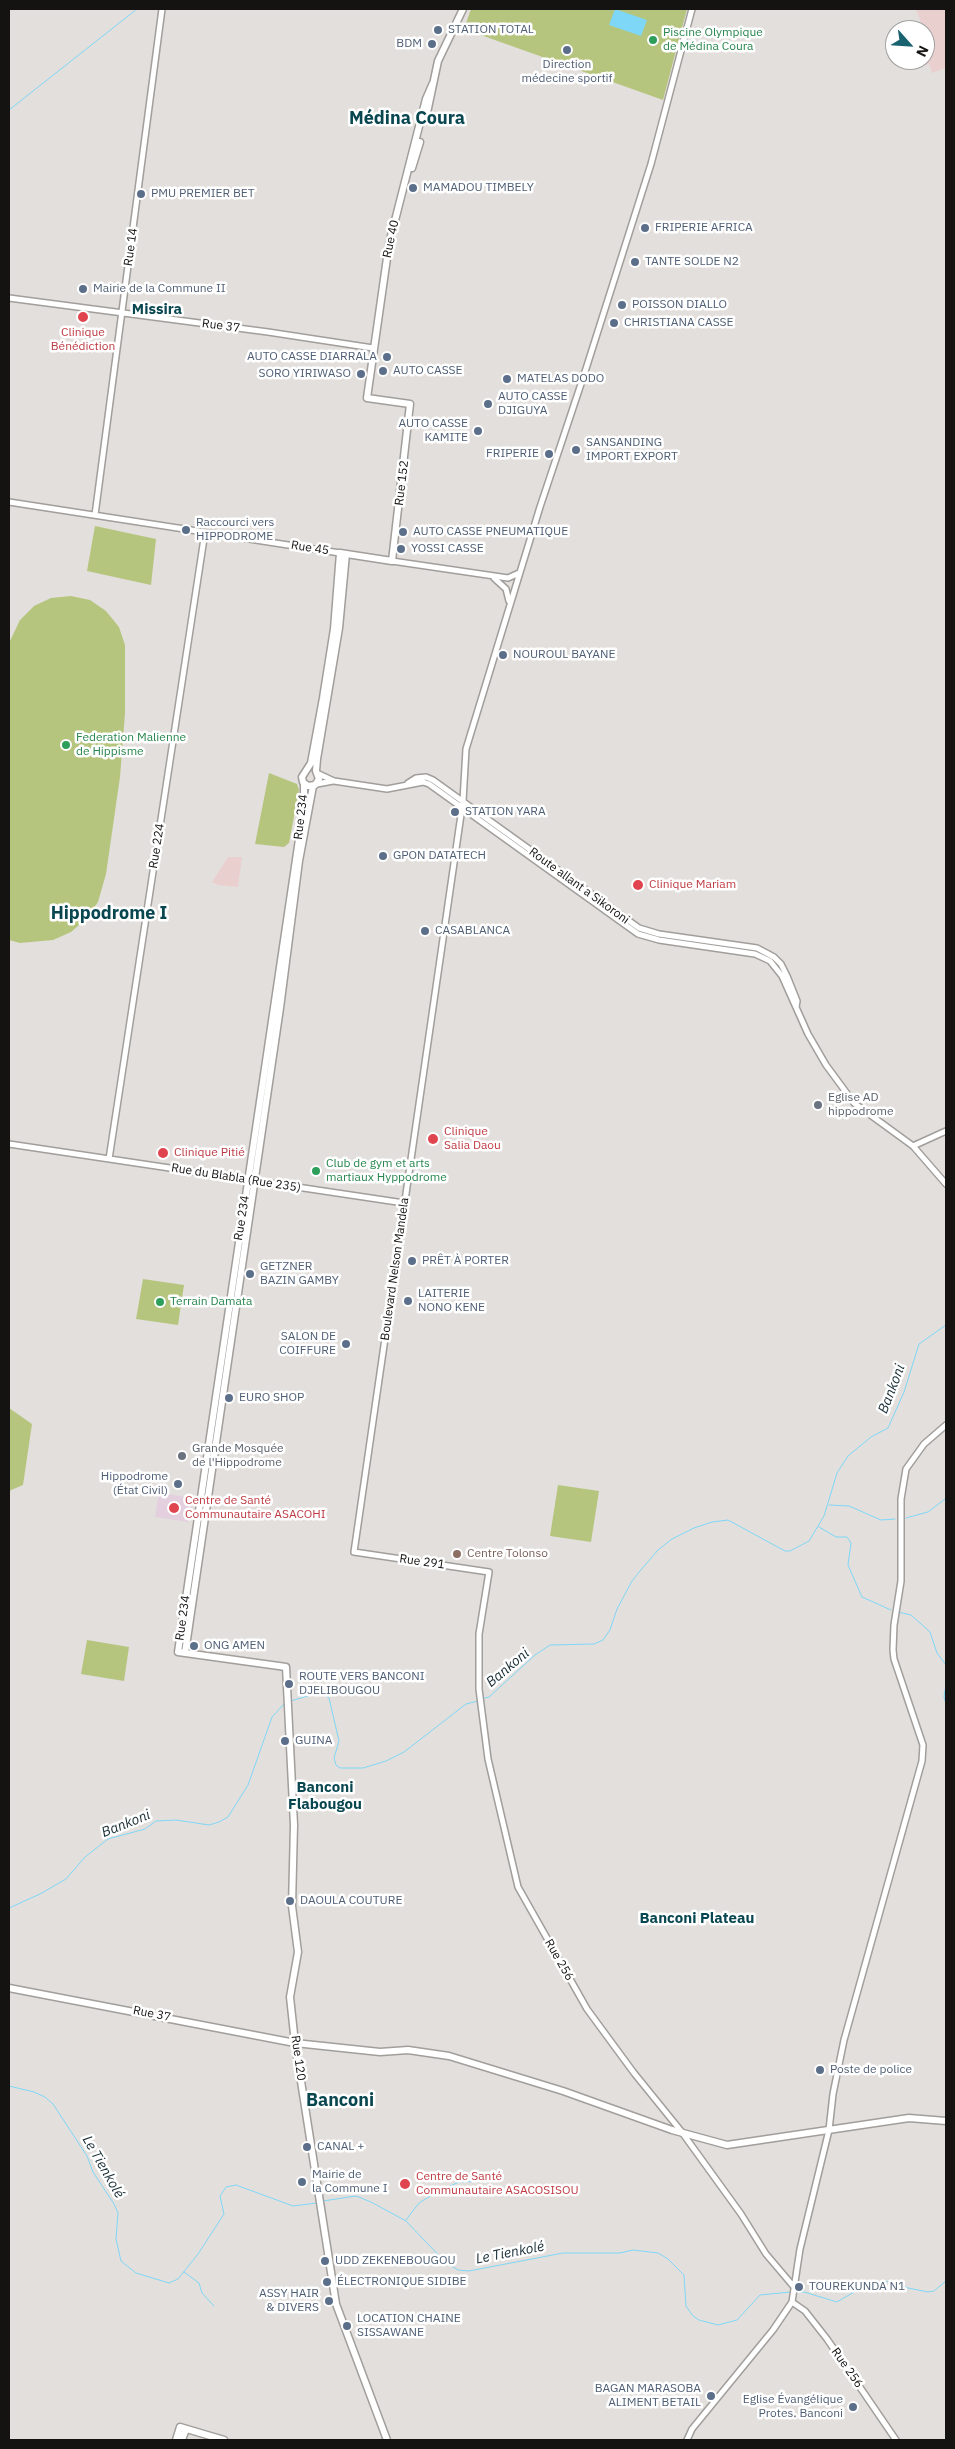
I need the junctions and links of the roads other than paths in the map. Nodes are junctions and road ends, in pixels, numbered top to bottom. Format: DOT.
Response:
graph roads {
  1 [pos="162,9"];
  2 [pos="463,9"];
  3 [pos="692,9"];
  4 [pos="433,83"];
  5 [pos="9,298"];
  6 [pos="122,313"];
  7 [pos="373,348"];
  8 [pos="369,399"];
  9 [pos="9,502"];
  10 [pos="95,515"];
  11 [pos="204,532"];
  12 [pos="343,553"];
  13 [pos="392,561"];
  14 [pos="519,573"];
  15 [pos="492,576"];
  16 [pos="509,604"];
  17 [pos="308,769"];
  18 [pos="318,772"];
  19 [pos="334,781"];
  20 [pos="304,783"];
  21 [pos="405,784"];
  22 [pos="315,785"];
  23 [pos="463,801"];
  24 [pos="462,808"];
  25 [pos="796,1010"];
  26 [pos="946,1131"];
  27 [pos="9,1144"];
  28 [pos="913,1146"];
  29 [pos="109,1159"];
  30 [pos="251,1180"];
  31 [pos="946,1184"];
  32 [pos="404,1204"];
  33 [pos="946,1425"];
  34 [pos="354,1552"];
  35 [pos="489,1572"];
  36 [pos="181,1652"];
  37 [pos="9,1988"];
  38 [pos="295,2043"];
  39 [pos="946,2121"];
  40 [pos="829,2130"];
  41 [pos="681,2131"];
  42 [pos="794,2287"];
  43 [pos="792,2302"];
  44 [pos="183,2428"];
  45 [pos="176,2440"];
  46 [pos="182,2440"];
  47 [pos="224,2440"];
  48 [pos="387,2440"];
  49 [pos="687,2440"];
  50 [pos="896,2440"];
  1 -- 6 [label="street, Rue 14"];
  2 -- 4 [label="main road, Rue 40"];
  3 -- 14 [label="street, Boulevard Nelson Mandela"];
  4 -- 7 [label="main road, Rue 40"];
  4 -- 8 [label="main road, Rue 40"];
  5 -- 6 [label="street, Rue 37"];
  6 -- 7 [label="street, Rue 37"];
  6 -- 10 [label="street, Rue 14"];
  7 -- 8 [label="main road, Rue 40"];
  8 -- 13 [label="main road, Rue 152"];
  9 -- 10 [label="street, Rue 45"];
  10 -- 11 [label="street, Rue 45"];
  11 -- 12 [label="street, Rue 45"];
  11 -- 29 [label="street, Rue 224"];
  12 -- 13 [label="main road, Rue 45"];
  12 -- 17 [label="main road"];
  12 -- 18 [label="main road, Rue 234"];
  13 -- 15 [label="street, Rue 45"];
  14 -- 15 [label="street, Rue 45"];
  14 -- 16 [label="street, Boulevard Nelson Mandela"];
  15 -- 16 [label="street"];
  16 -- 23 [label="street, Boulevard Nelson Mandela"];
  17 -- 18 [label="main road"];
  17 -- 20 [label="main road, Rue 234"];
  18 -- 19 [label="street"];
  18 -- 22 [label="main road, Rue 234"];
  19 -- 21 [label="street"];
  19 -- 22 [label="street"];
  20 -- 22 [label="main road"];
  20 -- 30 [label="main road, Rue 234"];
  21 -- 23 [label="street, Route allant a Sikoroni"];
  21 -- 24 [label="street"];
  22 -- 30 [label="main road, Rue 234"];
  23 -- 24 [label="street, Boulevard Nelson Mandela"];
  23 -- 25 [label="street, Route allant a Sikoroni"];
  24 -- 25 [label="street"];
  24 -- 32 [label="street, Boulevard Nelson Mandela"];
  25 -- 28 [label="street"];
  26 -- 28 [label="street"];
  27 -- 29 [label="street, Rue du Blabla (Rue 235)"];
  28 -- 31 [label="street"];
  29 -- 30 [label="street, Rue du Blabla (Rue 235)"];
  30 -- 32 [label="street, Rue du Blabla (Rue 235)"];
  30 -- 36 [label="main road, Rue 234"];
  32 -- 34 [label="street, Boulevard Nelson Mandela"];
  33 -- 40 [label="street"];
  34 -- 35 [label="street, Rue 291"];
  35 -- 41 [label="street, Rue 256"];
  36 -- 38 [label="main road, Rue 120"];
  37 -- 38 [label="main road, Rue 37"];
  38 -- 41 [label="main road, Rue 37"];
  38 -- 48 [label="main road, Rue 120"];
  39 -- 40 [label="main road, Rue 37"];
  40 -- 41 [label="main road, Rue 37"];
  40 -- 42 [label="street"];
  41 -- 42 [label="street, Rue 256"];
  42 -- 43 [label="street"];
  43 -- 49 [label="street"];
  43 -- 50 [label="street, Rue 256"];
  44 -- 45 [label="main road"];
  44 -- 46 [label="main road"];
  44 -- 47 [label="main road"];
}
